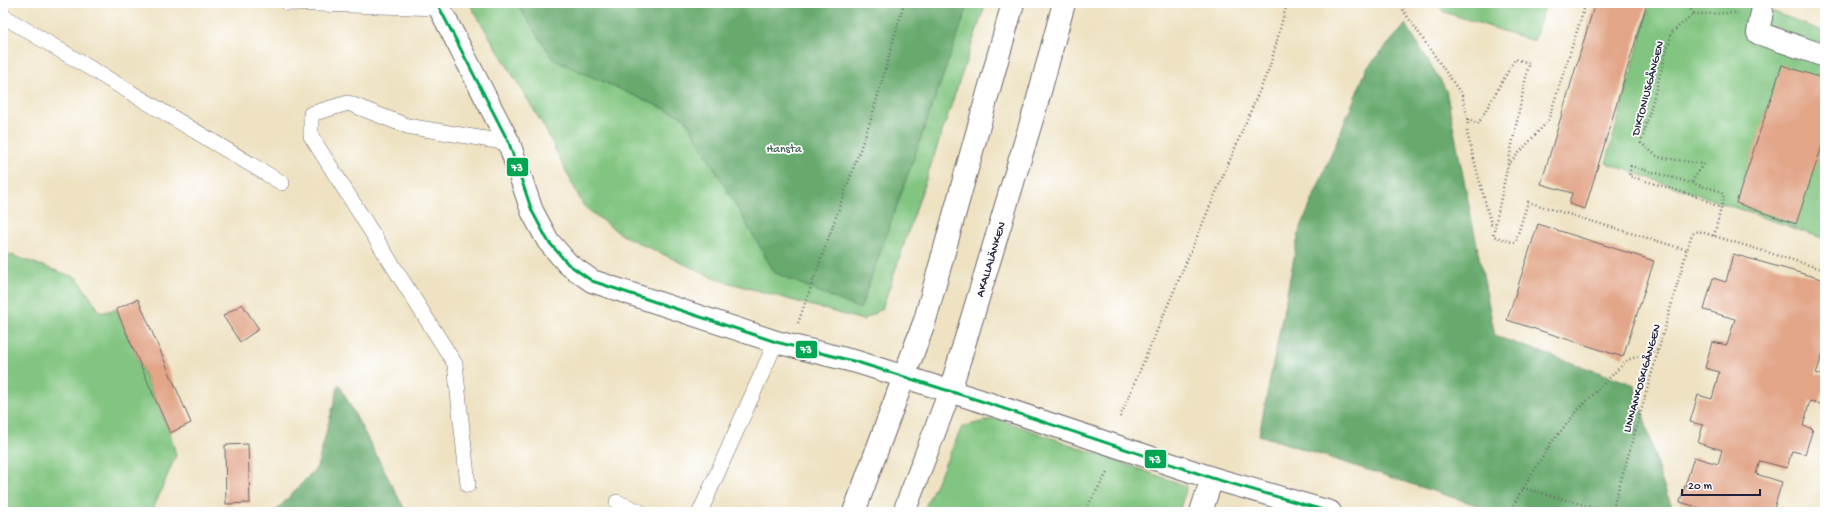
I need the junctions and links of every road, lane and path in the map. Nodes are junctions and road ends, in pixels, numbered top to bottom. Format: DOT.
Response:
graph roads {
  1 [pos="288,3"];
  2 [pos="904,3"];
  3 [pos="1013,3"];
  4 [pos="1064,3"];
  5 [pos="1287,3"];
  6 [pos="1398,3"];
  7 [pos="1586,3"];
  8 [pos="1686,3"];
  9 [pos="439,6"];
  10 [pos="1762,12"];
  11 [pos="1694,14"];
  12 [pos="3,16"];
  13 [pos="1825,56"];
  14 [pos="1468,119"];
  15 [pos="509,144"];
  16 [pos="1508,165"];
  17 [pos="1692,182"];
  18 [pos="282,183"];
  19 [pos="1722,209"];
  20 [pos="1495,225"];
  21 [pos="1714,236"];
  22 [pos="1687,250"];
  23 [pos="1825,270"];
  24 [pos="783,343"];
  25 [pos="1658,350"];
  26 [pos="904,378"];
  27 [pos="950,391"];
  28 [pos="1120,417"];
  29 [pos="1107,473"];
  30 [pos="1212,478"];
  31 [pos="468,485"];
  32 [pos="1523,488"];
  33 [pos="617,502"];
  34 [pos="640,512"];
  35 [pos="700,512"];
  36 [pos="854,512"];
  37 [pos="904,512"];
  38 [pos="1084,512"];
  39 [pos="1201,512"];
  40 [pos="1330,512"];
  41 [pos="1508,512"];
  42 [pos="1610,512"];
  1 -- 9 [label="lane"];
  2 -- 24 [label="path"];
  3 -- 26 [label="street"];
  4 -- 27 [label="street, AKALLALÄNKEN"];
  5 -- 28 [label="path"];
  6 -- 14 [label="path"];
  7 -- 16 [label="path"];
  8 -- 11 [label="path"];
  9 -- 15 [label="street"];
  10 -- 11 [label="path"];
  10 -- 13 [label="street"];
  11 -- 17 [label="path, DIKTONIUSGÅNGEN"];
  12 -- 18 [label="lane"];
  14 -- 16 [label="path"];
  14 -- 20 [label="path"];
  15 -- 24 [label="street"];
  15 -- 31 [label="lane"];
  16 -- 20 [label="path"];
  17 -- 19 [label="path"];
  17 -- 19 [label="path"];
  19 -- 21 [label="path"];
  20 -- 22 [label="path"];
  21 -- 22 [label="path, LINNANKOSKIGÅNGEN"];
  21 -- 23 [label="path, LINNANKOSKIGÅNGEN"];
  22 -- 25 [label="path, LINNANKOSKIGÅNGEN"];
  24 -- 26 [label="street"];
  24 -- 35 [label="lane"];
  25 -- 32 [label="path"];
  25 -- 42 [label="path, LINNANKOSKIGÅNGEN"];
  26 -- 27 [label="street"];
  26 -- 36 [label="street"];
  27 -- 30 [label="street"];
  27 -- 37 [label="street, AKALLALÄNKEN"];
  29 -- 38 [label="path"];
  30 -- 39 [label="street"];
  30 -- 40 [label="street"];
  32 -- 41 [label="path"];
  32 -- 42 [label="path"];
  33 -- 34 [label="lane"];
}
